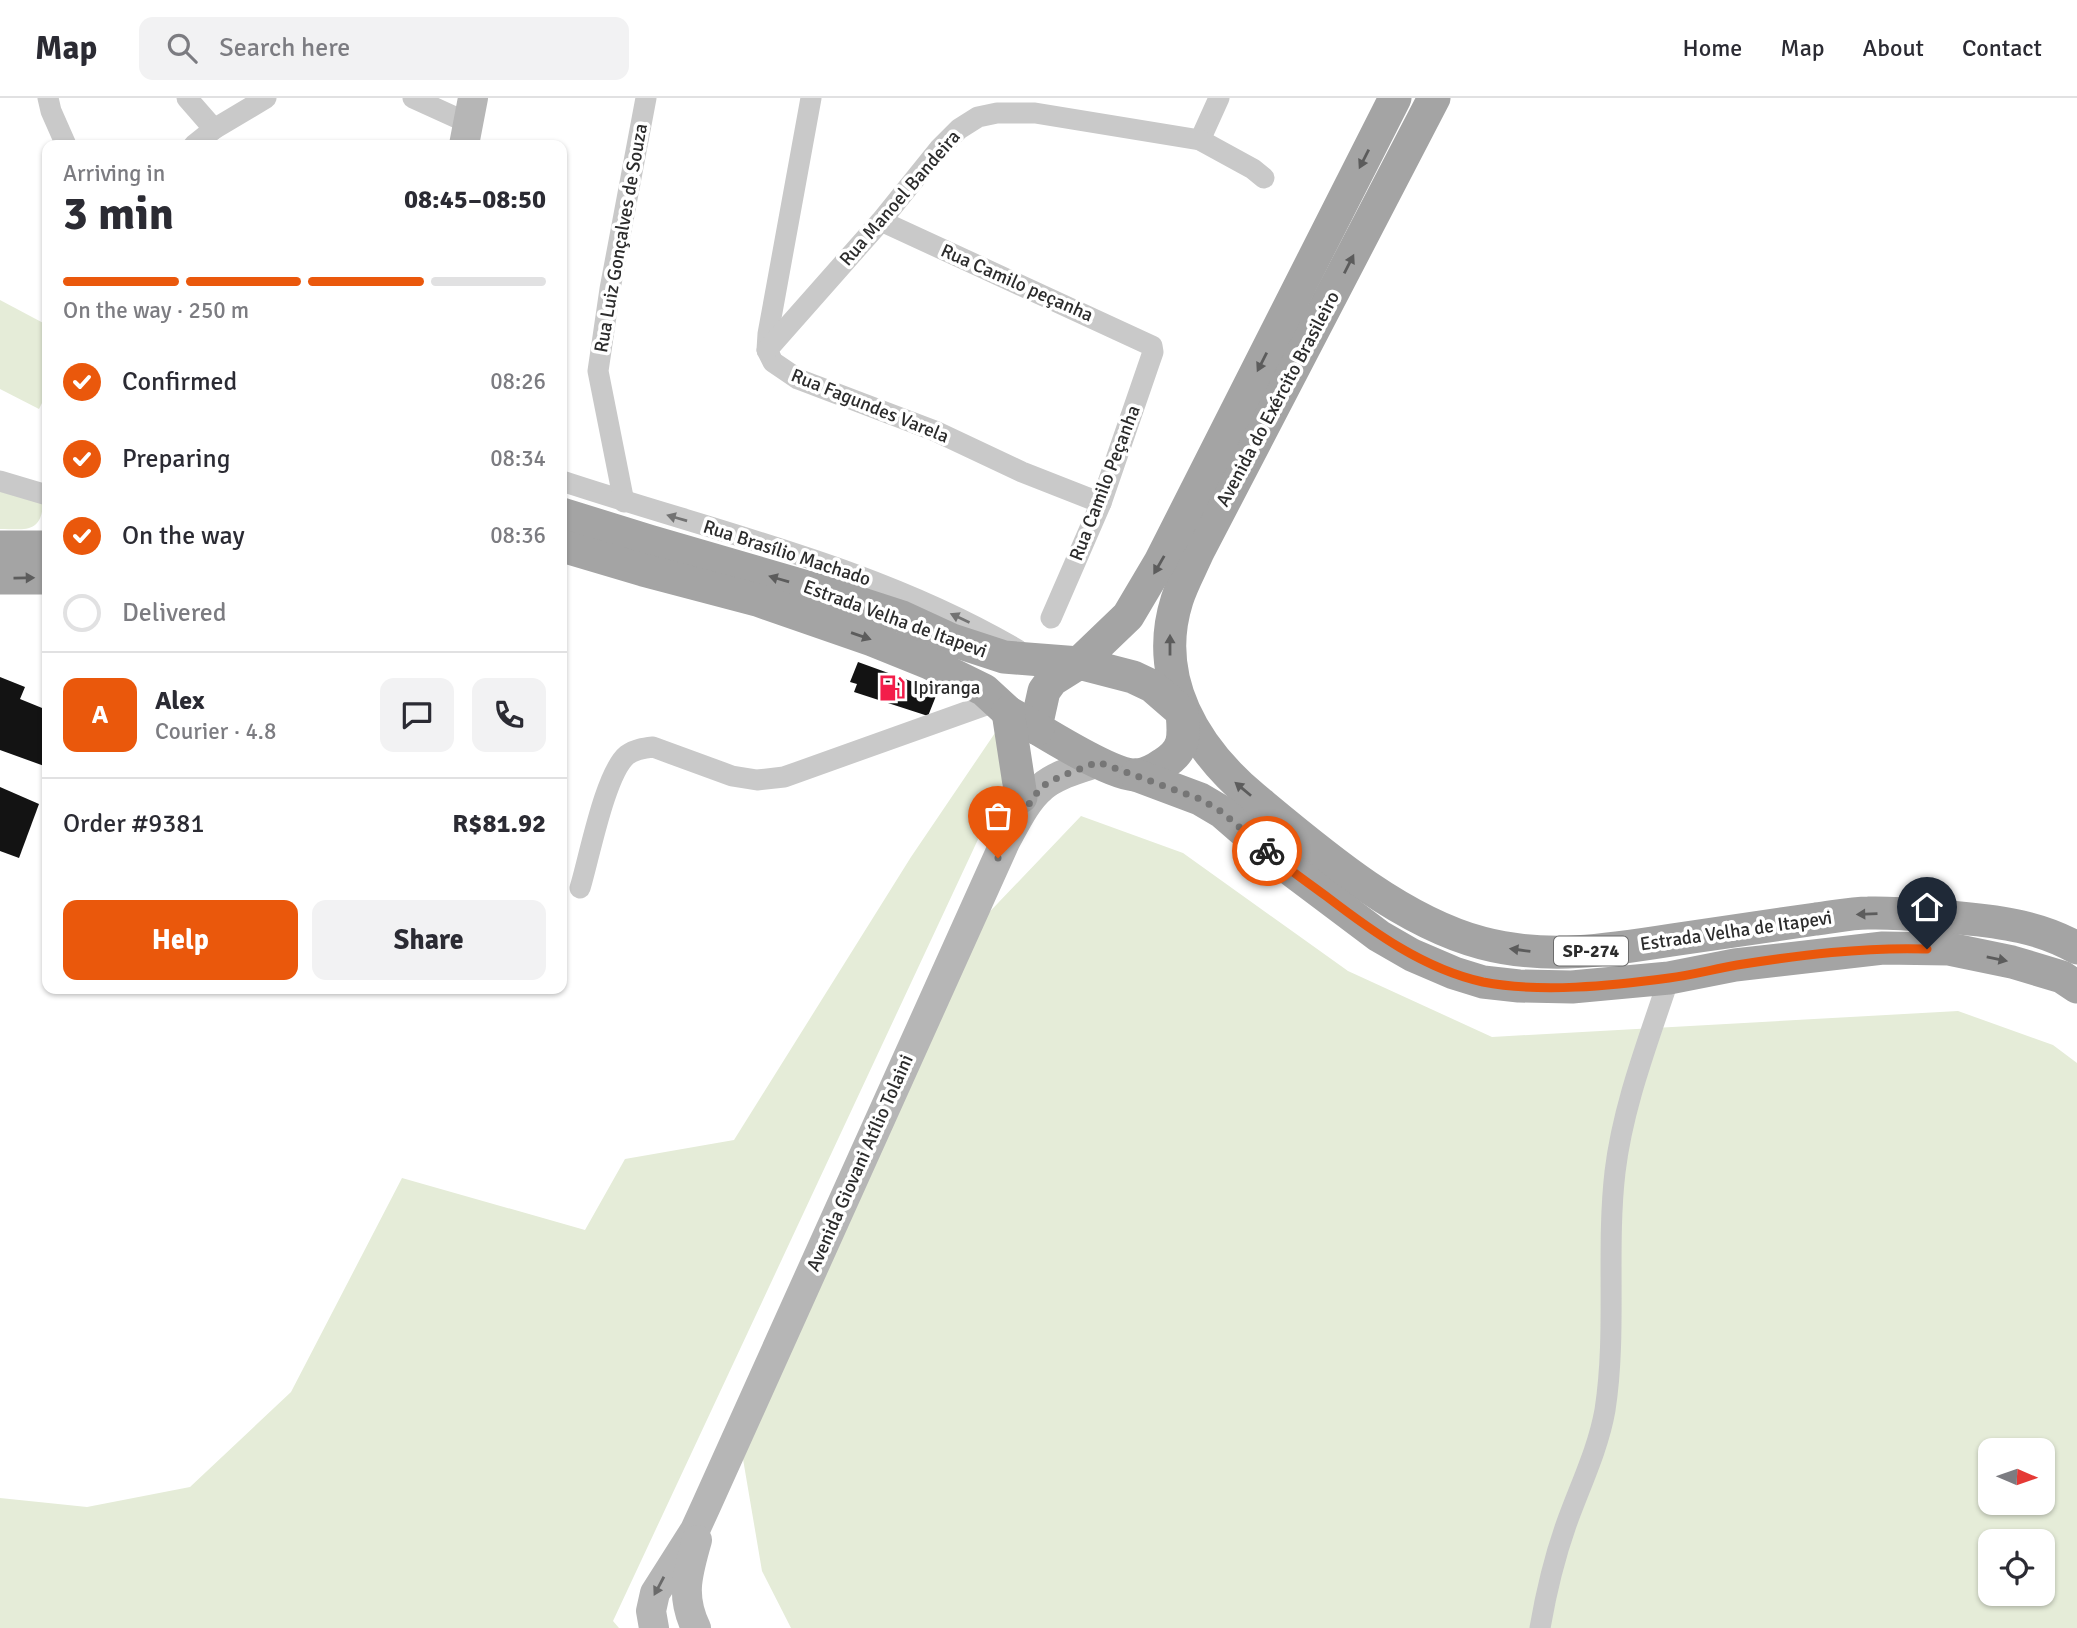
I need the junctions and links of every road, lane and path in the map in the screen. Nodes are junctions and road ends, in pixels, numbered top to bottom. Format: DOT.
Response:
graph roads {
  1 [pos="48,98"];
  2 [pos="187,98"];
  3 [pos="266,98"];
  4 [pos="413,98"];
  5 [pos="646,98"];
  6 [pos="811,98"];
  7 [pos="1219,98"];
  8 [pos="1395,98"];
  9 [pos="1434,98"];
  10 [pos="1038,106"];
  11 [pos="468,122"];
  12 [pos="214,129"];
  13 [pos="64,140"];
  14 [pos="200,140"];
  15 [pos="1200,140"];
  16 [pos="1264,178"];
  17 [pos="881,221"];
  18 [pos="1152,346"];
  19 [pos="767,350"];
  20 [pos="0,481"];
  21 [pos="567,483"];
  22 [pos="42,494"];
  23 [pos="624,502"];
  24 [pos="1101,503"];
  25 [pos="567,515"];
  26 [pos="42,547"];
  27 [pos="567,547"];
  28 [pos="0,548"];
  29 [pos="42,578"];
  30 [pos="0,579"];
  31 [pos="1051,618"];
  32 [pos="1043,659"];
  33 [pos="1079,663"];
  34 [pos="1182,712"];
  35 [pos="1020,715"];
  36 [pos="1098,762"];
  37 [pos="1136,775"];
  38 [pos="1019,808"];
  39 [pos="580,888"];
  40 [pos="2077,948"];
  41 [pos="1669,978"];
  42 [pos="2077,987"];
  43 [pos="706,1506"];
  44 [pos="654,1628"];
  45 [pos="696,1628"];
  46 [pos="1540,1628"];
  1 -- 13 [label="street"];
  2 -- 12 [label="street"];
  3 -- 12 [label="street"];
  4 -- 11 [label="street"];
  5 -- 23 [label="street, Rua Luiz Gonçalves de Souza"];
  6 -- 19 [label="street"];
  7 -- 15 [label="street"];
  8 -- 33 [label="main road, Avenida do Exército Brasileiro, one-way"];
  34 -- 9 [label="main road, Avenida do Exército Brasileiro, one-way"];
  10 -- 15 [label="street, Rua Manoel Bandeira"];
  10 -- 17 [label="street, Rua Manoel Bandeira"];
  12 -- 14 [label="street"];
  15 -- 16 [label="street, Rua Manoel Bandeira"];
  17 -- 18 [label="street, Rua Camilo peçanha"];
  17 -- 19 [label="street, Rua Manoel Bandeira"];
  18 -- 24 [label="street, Rua Camilo Peçanha"];
  19 -- 24 [label="street, Rua Fagundes Varela"];
  20 -- 22 [label="street"];
  21 -- 23 [label="street, Rua Brasílio Machado"];
  32 -- 23 [label="street, Rua Brasílio Machado, one-way"];
  24 -- 31 [label="street, Rua Camilo Peçanha"];
  32 -- 25 [label="main road, Estrada Velha de Itapevi, one-way"];
  26 -- 28 [label="main road"];
  27 -- 35 [label="main road, Estrada Velha de Itapevi, one-way"];
  30 -- 29 [label="main road, one-way"];
  32 -- 33 [label="main road, Estrada Velha de Itapevi"];
  33 -- 34 [label="main road, Estrada Velha de Itapevi"];
  33 -- 35 [label="main road, Avenida do Exército Brasileiro"];
  34 -- 37 [label="main road"];
  40 -- 34 [label="main road, Estrada Velha de Itapevi / SP-274, one-way"];
  35 -- 36 [label="main road, Estrada Velha de Itapevi"];
  35 -- 38 [label="main road"];
  35 -- 39 [label="street"];
  36 -- 37 [label="main road, Estrada Velha de Itapevi"];
  36 -- 38 [label="street, Avenida Giovani Atílio Tolaini"];
  37 -- 41 [label="main road, Estrada Velha de Itapevi / SP-274"];
  38 -- 43 [label="street, Avenida Giovani Atílio Tolaini"];
  41 -- 42 [label="main road, Estrada Velha de Itapevi / SP-274, one-way"];
  41 -- 46 [label="street"];
  43 -- 44 [label="street, Avenida Giovani Atílio Tolaini, one-way"];
  43 -- 45 [label="street, Avenida Giovani Atílio Tolaini"];
}
